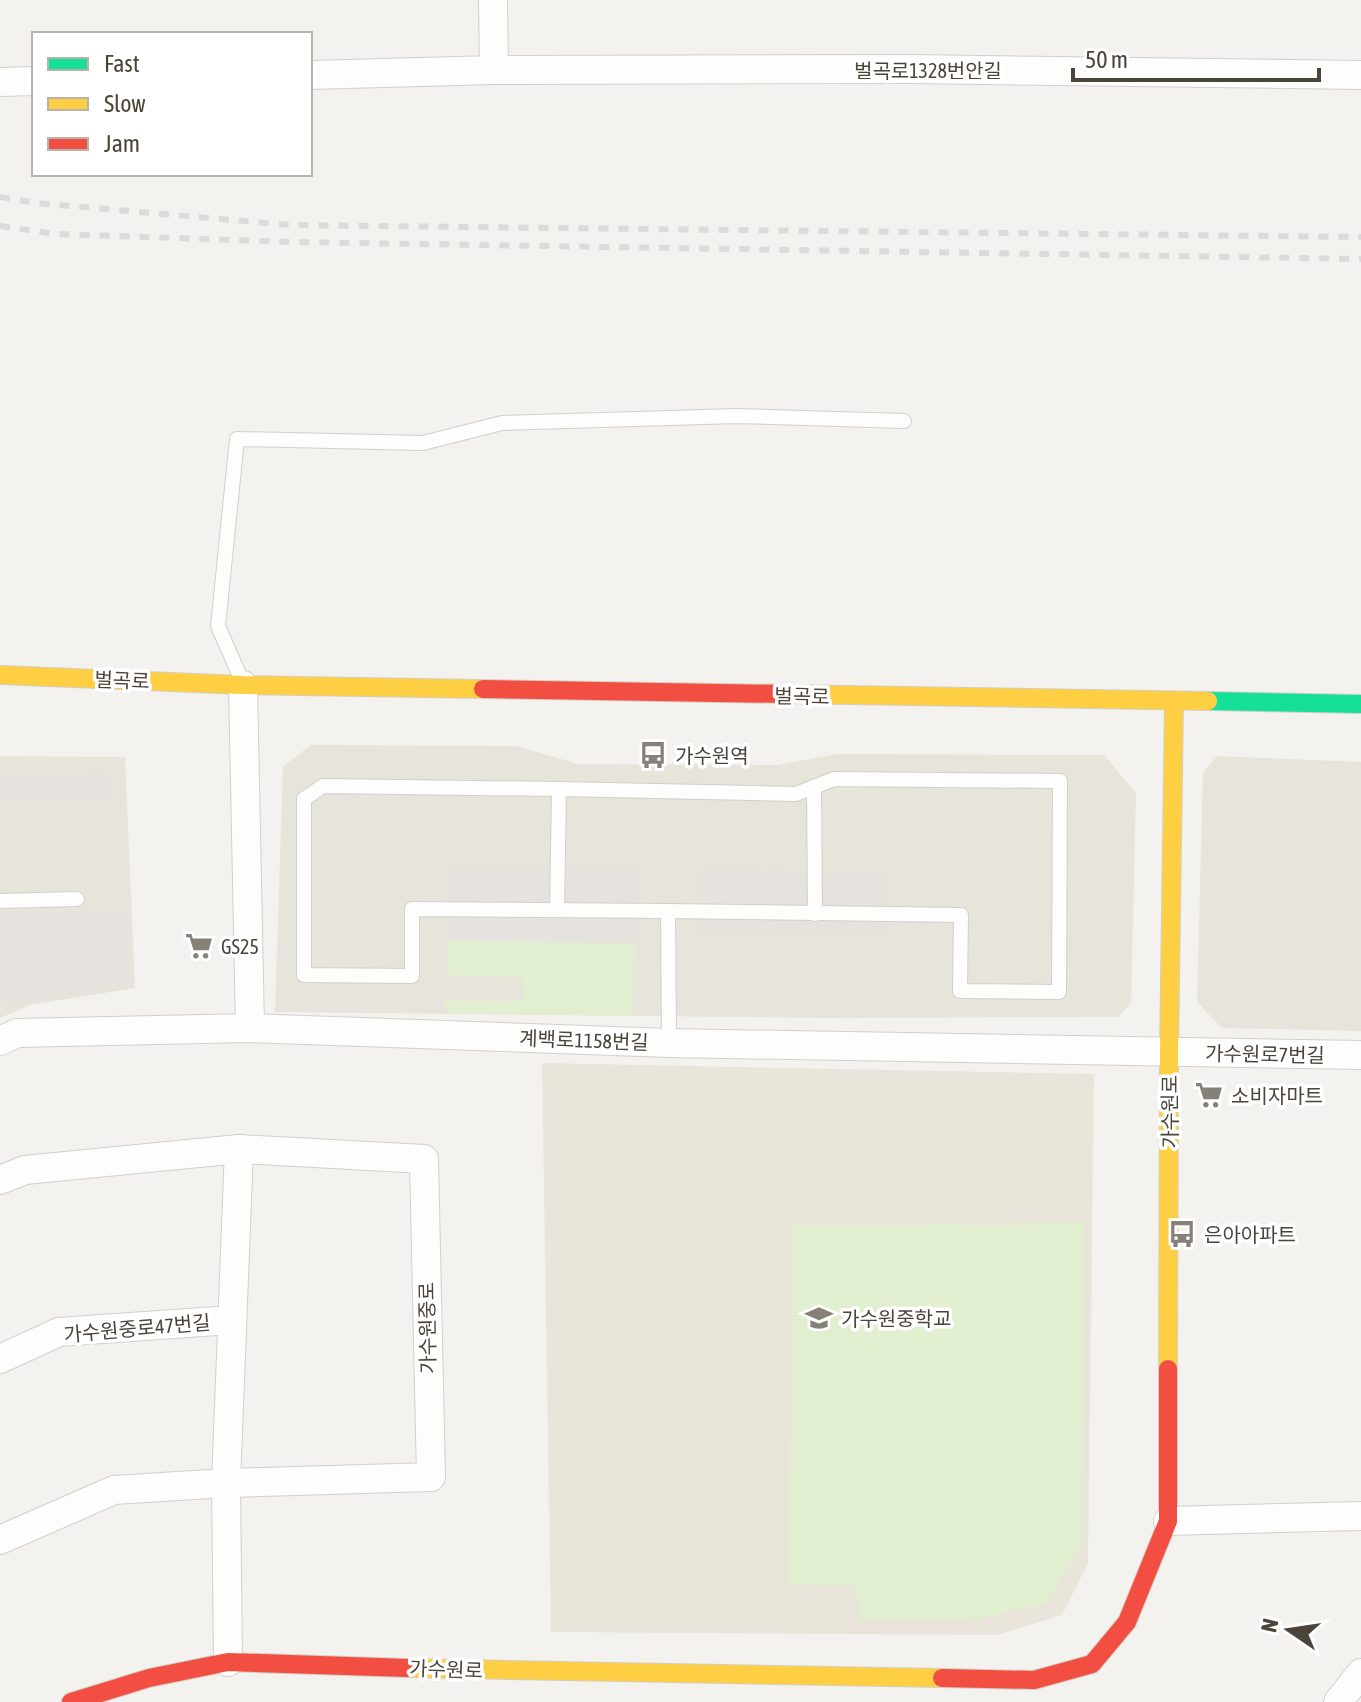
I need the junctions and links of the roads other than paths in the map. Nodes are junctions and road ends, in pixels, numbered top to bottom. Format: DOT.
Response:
graph roads {
  1 [pos="493,0"];
  2 [pos="494,70"];
  3 [pos="312,75"];
  4 [pos="1361,75"];
  5 [pos="32,81"];
  6 [pos="0,82"];
  7 [pos="904,421"];
  8 [pos="0,675"];
  9 [pos="243,685"];
  10 [pos="1174,702"];
  11 [pos="1361,704"];
  12 [pos="814,787"];
  13 [pos="559,789"];
  14 [pos="77,899"];
  15 [pos="0,901"];
  16 [pos="557,910"];
  17 [pos="668,911"];
  18 [pos="815,914"];
  19 [pos="250,1028"];
  20 [pos="0,1041"];
  21 [pos="669,1043"];
  22 [pos="1169,1053"];
  23 [pos="1361,1055"];
  24 [pos="239,1149"];
  25 [pos="0,1180"];
  26 [pos="231,1320"];
  27 [pos="0,1359"];
  28 [pos="226,1483"];
  29 [pos="1361,1516"];
  30 [pos="1168,1521"];
  31 [pos="0,1540"];
  32 [pos="228,1662"];
  33 [pos="1361,1673"];
  34 [pos="826,1688"];
  35 [pos="71,1702"];
  36 [pos="1338,1702"];
  1 -- 2 [label="street"];
  2 -- 3 [label="street, 벌곡로1328번안길"];
  2 -- 4 [label="street, 벌곡로1328번안길"];
  5 -- 6 [label="street"];
  7 -- 9 [label="lane"];
  8 -- 9 [label="street, 벌곡로"];
  9 -- 10 [label="street, 벌곡로"];
  9 -- 19 [label="street"];
  10 -- 11 [label="street, 벌곡로"];
  10 -- 22 [label="street, 가수원로"];
  12 -- 13 [label="lane"];
  12 -- 18 [label="lane"];
  12 -- 18 [label="lane"];
  13 -- 16 [label="lane"];
  13 -- 16 [label="lane"];
  14 -- 15 [label="lane"];
  16 -- 17 [label="lane"];
  17 -- 18 [label="lane"];
  17 -- 21 [label="lane"];
  19 -- 20 [label="street, 계백로1158번길"];
  19 -- 21 [label="street, 계백로1158번길"];
  21 -- 22 [label="street, 계백로1158번길"];
  22 -- 23 [label="street, 가수원로7번길"];
  22 -- 30 [label="street, 가수원로"];
  24 -- 25 [label="street, 가수원중로"];
  24 -- 26 [label="street"];
  24 -- 28 [label="street, 가수원중로"];
  26 -- 27 [label="street, 가수원중로47번길"];
  26 -- 28 [label="street"];
  28 -- 31 [label="street"];
  28 -- 32 [label="street"];
  29 -- 30 [label="street"];
  30 -- 34 [label="street, 가수원로"];
  32 -- 34 [label="street, 가수원로"];
  32 -- 35 [label="street, 가수원로"];
  33 -- 36 [label="street"];
}
